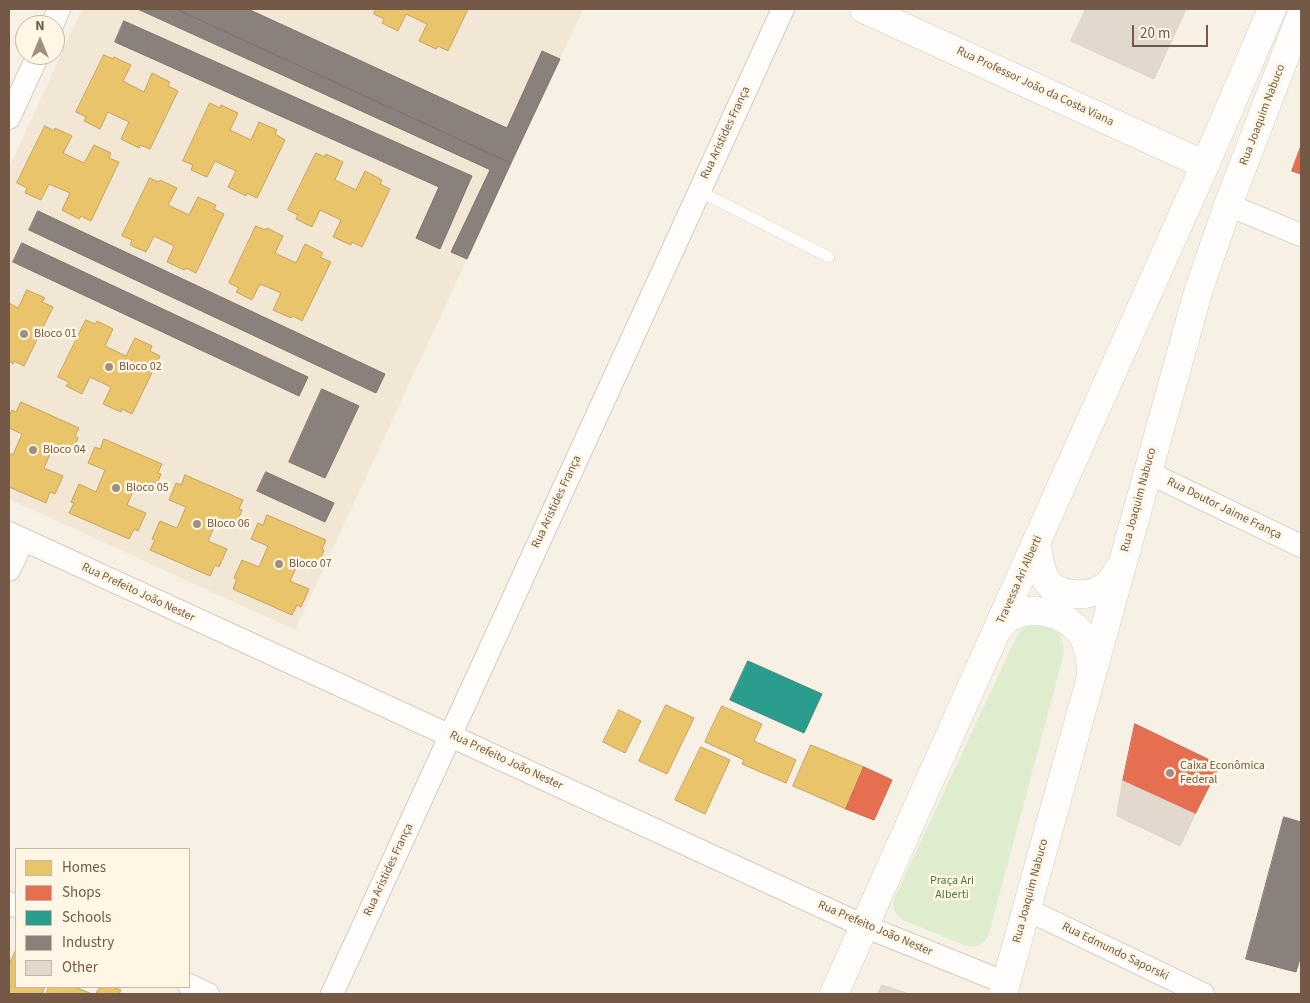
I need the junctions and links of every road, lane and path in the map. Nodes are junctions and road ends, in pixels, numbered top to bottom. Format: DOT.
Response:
graph roads {
  1 [pos="783,9"];
  2 [pos="864,9"];
  3 [pos="1272,9"];
  4 [pos="1301,15"];
  5 [pos="33,65"];
  6 [pos="9,118"];
  7 [pos="1205,165"];
  8 [pos="699,191"];
  9 [pos="1228,205"];
  10 [pos="1301,235"];
  11 [pos="829,257"];
  12 [pos="1147,472"];
  13 [pos="16,537"];
  14 [pos="1036,542"];
  15 [pos="1301,546"];
  16 [pos="1122,565"];
  17 [pos="9,570"];
  18 [pos="996,633"];
  19 [pos="1091,673"];
  20 [pos="450,736"];
  21 [pos="1026,909"];
  22 [pos="864,926"];
  23 [pos="190,985"];
  24 [pos="1005,989"];
  25 [pos="208,994"];
  26 [pos="332,994"];
  27 [pos="834,994"];
  28 [pos="1203,994"];
  1 -- 8 [label="street, Rua Aristides França"];
  2 -- 7 [label="main road, Rua Professor João da Costa Viana"];
  3 -- 7 [label="main road"];
  4 -- 9 [label="main road, Rua Joaquim Nabuco"];
  5 -- 6 [label="street"];
  7 -- 14 [label="main road, Travessa Ari Alberti"];
  8 -- 11 [label="lane"];
  8 -- 20 [label="street, Rua Aristides França"];
  9 -- 10 [label="street"];
  9 -- 12 [label="main road, Rua Joaquim Nabuco"];
  12 -- 15 [label="street, Rua Doutor Jaime França"];
  12 -- 16 [label="main road, Rua Joaquim Nabuco"];
  13 -- 17 [label="street"];
  13 -- 20 [label="street, Rua Prefeito João Nester"];
  14 -- 16 [label="main road"];
  14 -- 18 [label="main road, Travessa Ari Alberti"];
  16 -- 19 [label="main road, Rua Joaquim Nabuco"];
  18 -- 19 [label="main road"];
  18 -- 22 [label="main road, Travessa Ari Alberti"];
  19 -- 21 [label="main road, Rua Joaquim Nabuco"];
  20 -- 22 [label="street, Rua Prefeito João Nester"];
  20 -- 26 [label="street, Rua Aristides França"];
  21 -- 24 [label="main road, Rua Joaquim Nabuco"];
  21 -- 28 [label="street, Rua Edmundo Saporski"];
  22 -- 24 [label="street, Rua Prefeito João Nester"];
  22 -- 27 [label="main road, Travessa Ari Alberti"];
  23 -- 25 [label="street"];
}
